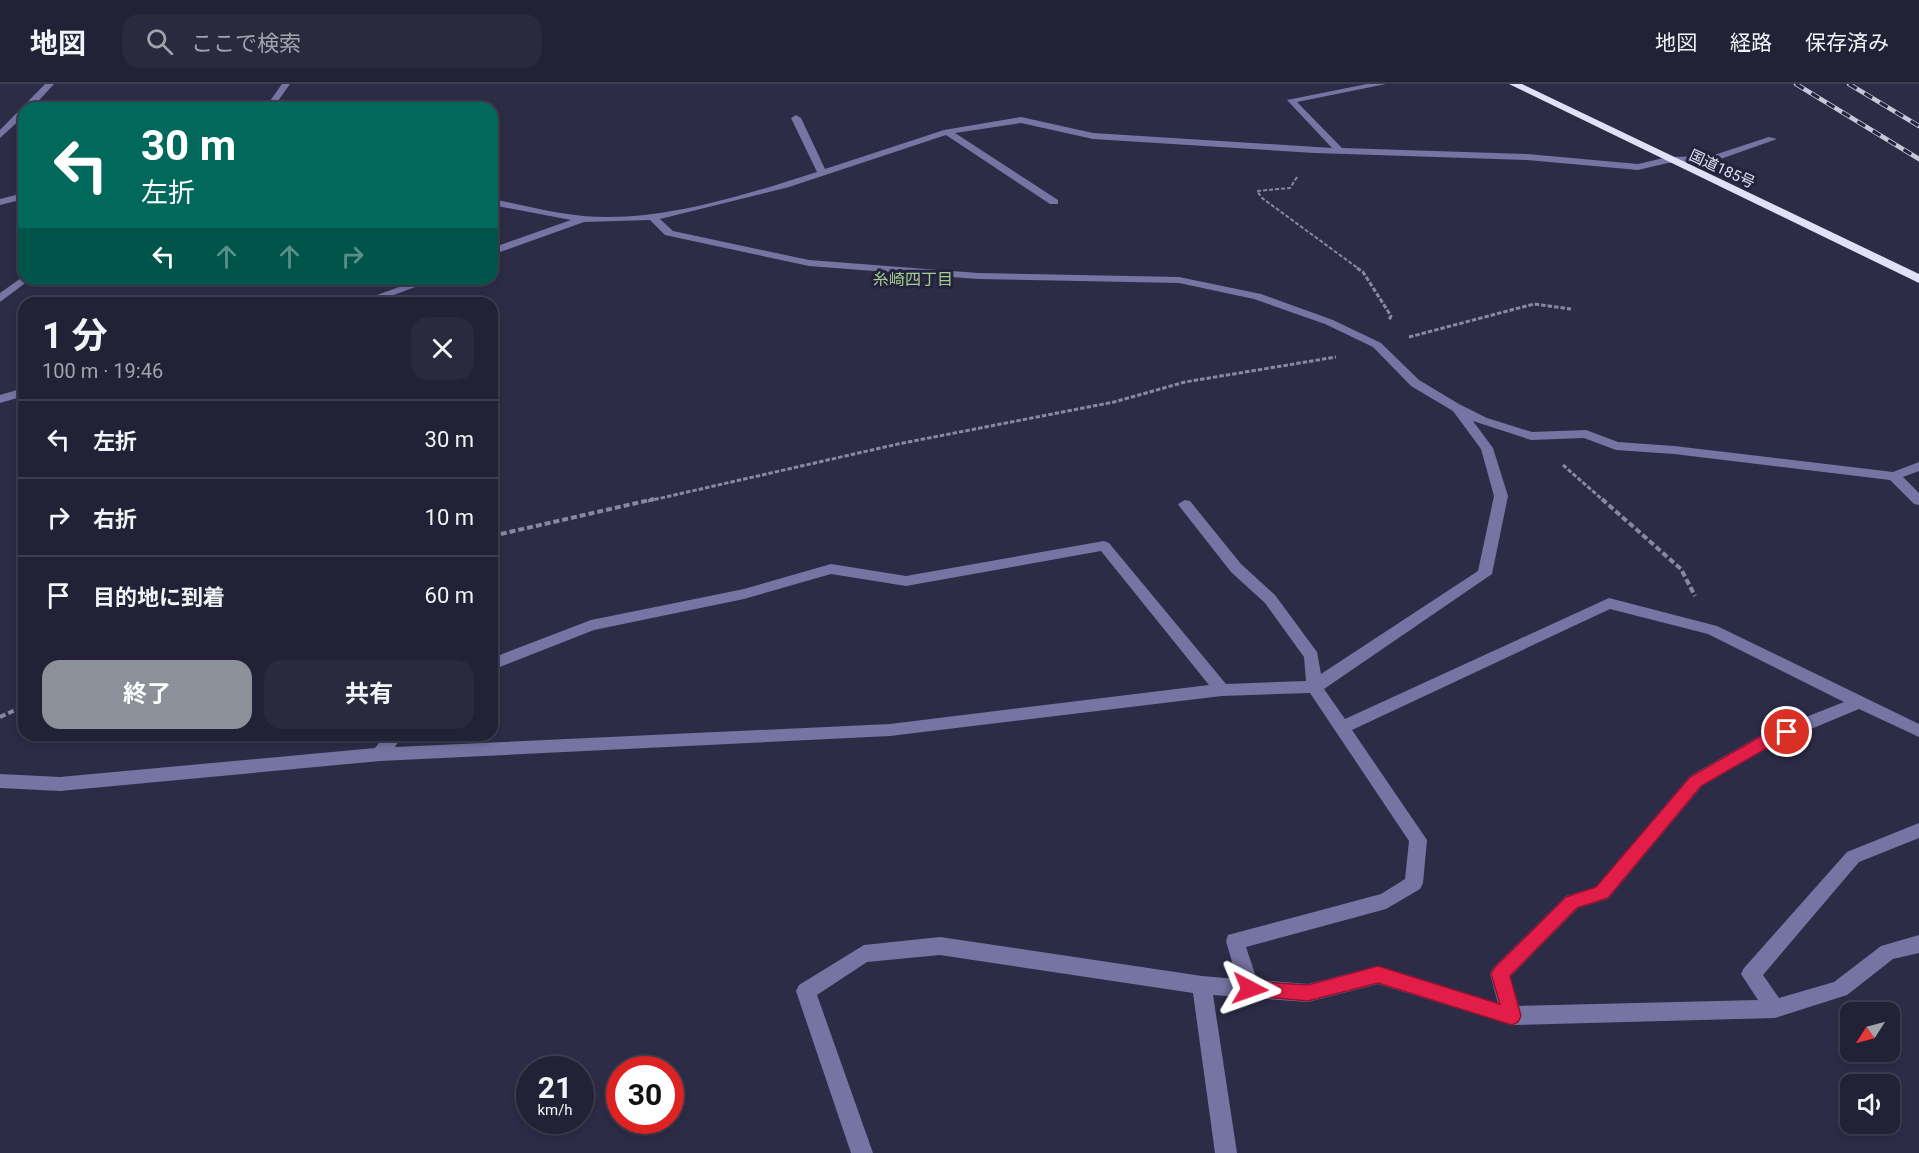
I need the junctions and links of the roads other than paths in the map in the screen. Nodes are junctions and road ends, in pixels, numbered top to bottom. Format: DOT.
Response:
graph roads {
  1 [pos="50,84"];
  2 [pos="286,84"];
  3 [pos="1382,84"];
  4 [pos="1514,84"];
  5 [pos="32,102"];
  6 [pos="273,102"];
  7 [pos="18,116"];
  8 [pos="796,118"];
  9 [pos="947,132"];
  10 [pos="0,135"];
  11 [pos="1772,139"];
  12 [pos="1340,151"];
  13 [pos="1668,160"];
  14 [pos="822,173"];
  15 [pos="18,198"];
  16 [pos="0,202"];
  17 [pos="1054,202"];
  18 [pos="498,203"];
  19 [pos="652,216"];
  20 [pos="583,219"];
  21 [pos="498,250"];
  22 [pos="1919,279"];
  23 [pos="18,284"];
  24 [pos="414,285"];
  25 [pos="379,297"];
  26 [pos="0,299"];
  27 [pos="18,394"];
  28 [pos="0,399"];
  29 [pos="1455,406"];
  30 [pos="1919,466"];
  31 [pos="1894,476"];
  32 [pos="1919,501"];
  33 [pos="1185,504"];
  34 [pos="498,662"];
  35 [pos="1314,687"];
  36 [pos="1222,690"];
  37 [pos="1860,702"];
  38 [pos="1342,728"];
  39 [pos="1919,731"];
  40 [pos="390,741"];
  41 [pos="380,754"];
  42 [pos="0,781"];
  43 [pos="1919,830"];
  44 [pos="1919,944"];
  45 [pos="1202,985"];
  46 [pos="1250,989"];
  47 [pos="1775,1009"];
  48 [pos="1512,1016"];
  49 [pos="862,1153"];
  50 [pos="1226,1153"];
  1 -- 5 [label="street"];
  2 -- 6 [label="street"];
  3 -- 12 [label="street"];
  4 -- 13 [label="highway, 国道185号"];
  7 -- 10 [label="street"];
  8 -- 14 [label="street"];
  9 -- 12 [label="street"];
  9 -- 14 [label="street"];
  9 -- 17 [label="street"];
  11 -- 13 [label="street"];
  12 -- 13 [label="street"];
  13 -- 22 [label="highway, 国道185号"];
  14 -- 19 [label="street"];
  15 -- 16 [label="street"];
  18 -- 20 [label="street"];
  19 -- 20 [label="street"];
  19 -- 29 [label="street"];
  20 -- 21 [label="street"];
  23 -- 26 [label="street"];
  24 -- 25 [label="street"];
  27 -- 28 [label="street"];
  29 -- 31 [label="street"];
  29 -- 35 [label="street"];
  30 -- 31 [label="street"];
  31 -- 32 [label="street"];
  33 -- 35 [label="street"];
  34 -- 36 [label="street"];
  35 -- 36 [label="street"];
  35 -- 38 [label="street"];
  36 -- 41 [label="street"];
  37 -- 38 [label="street"];
  37 -- 39 [label="street"];
  37 -- 48 [label="street"];
  38 -- 46 [label="street"];
  40 -- 41 [label="street"];
  41 -- 42 [label="street"];
  43 -- 47 [label="street"];
  44 -- 47 [label="street"];
  45 -- 46 [label="street"];
  45 -- 49 [label="street"];
  45 -- 50 [label="street"];
  46 -- 48 [label="street"];
  47 -- 48 [label="street"];
}
